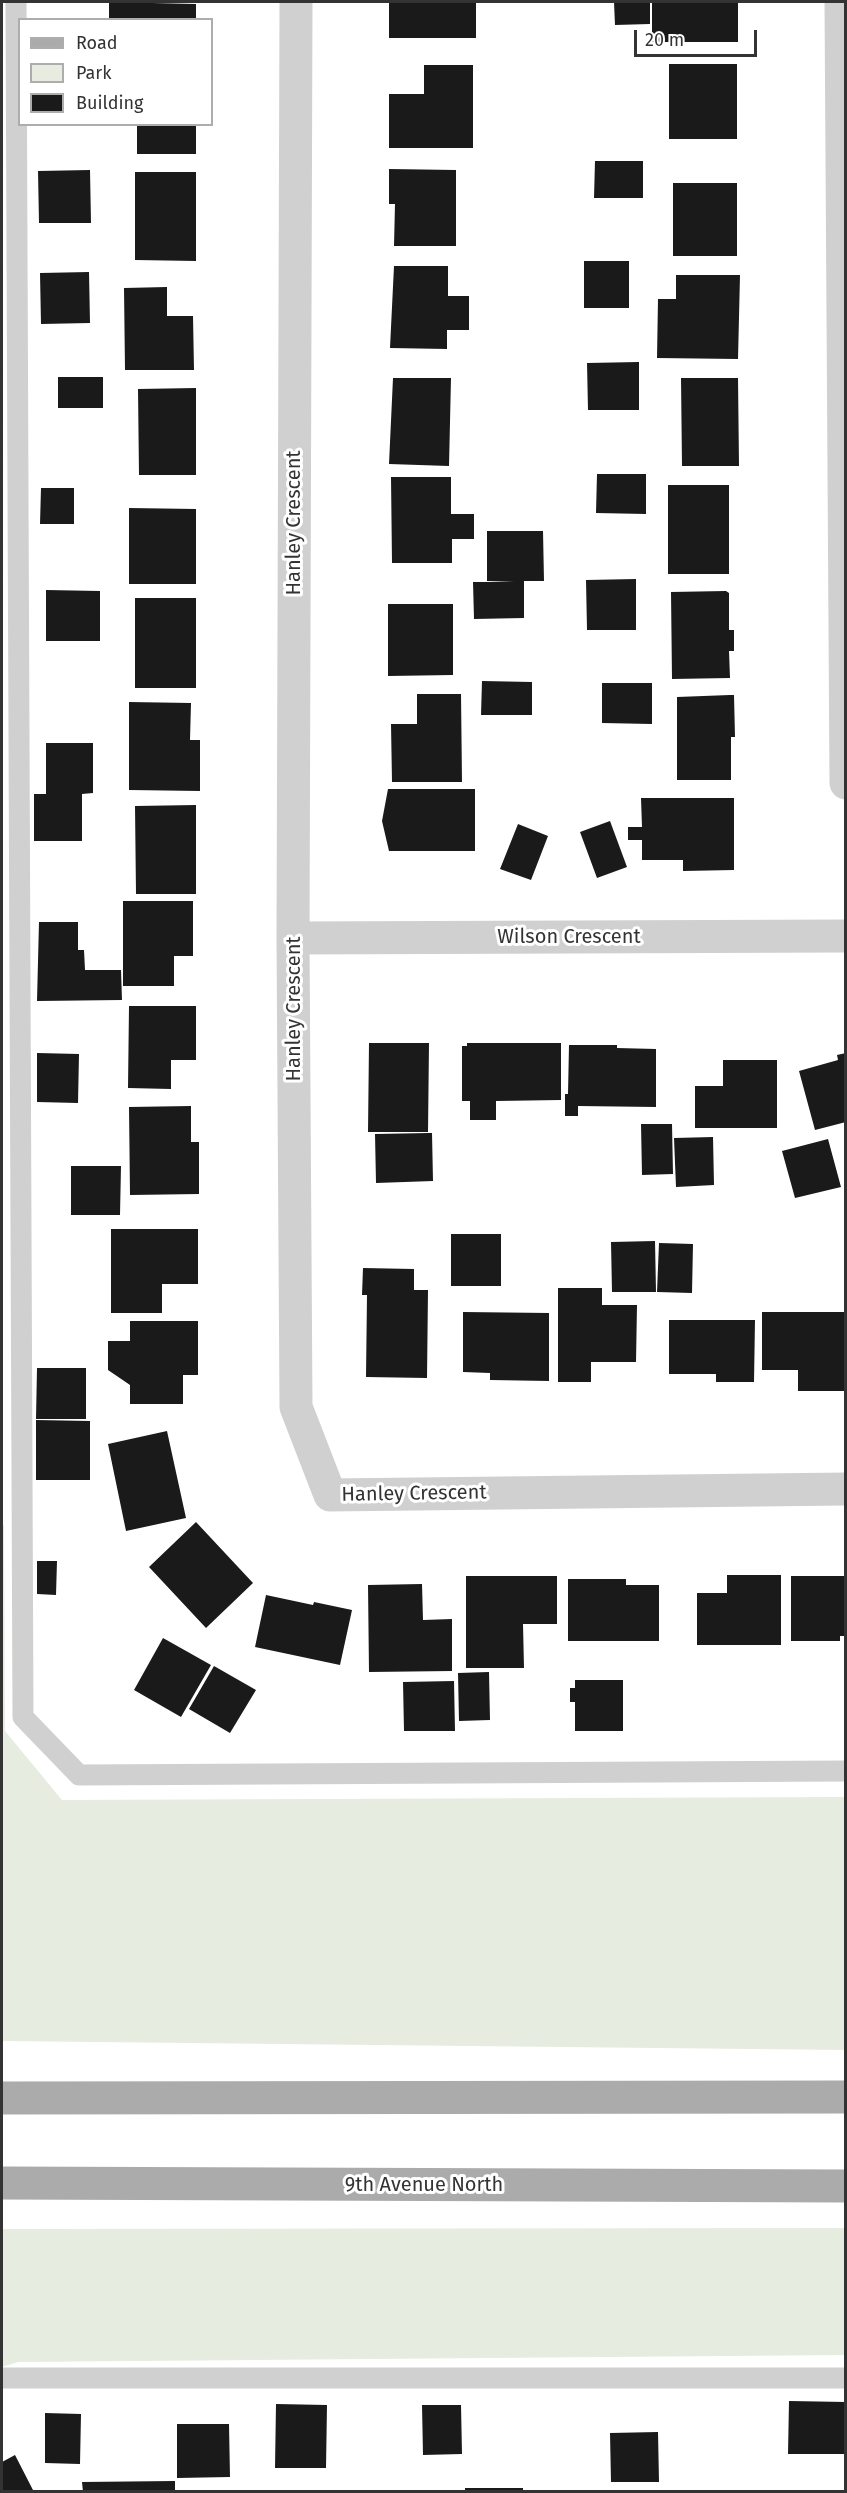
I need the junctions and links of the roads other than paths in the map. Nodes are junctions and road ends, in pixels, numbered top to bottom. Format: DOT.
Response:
graph roads {
  1 [pos="16,2"];
  2 [pos="296,2"];
  3 [pos="841,2"];
  4 [pos="846,783"];
  5 [pos="846,936"];
  6 [pos="293,938"];
  7 [pos="846,1489"];
  8 [pos="846,1771"];
  9 [pos="846,2097"];
  10 [pos="2,2098"];
  11 [pos="2,2183"];
  12 [pos="846,2186"];
  13 [pos="2,2378"];
  14 [pos="846,2378"];
  1 -- 8 [label="lane"];
  2 -- 6 [label="street, Hanley Crescent"];
  3 -- 4 [label="street"];
  5 -- 6 [label="street, Wilson Crescent"];
  6 -- 7 [label="street, Hanley Crescent"];
  9 -- 10 [label="main road"];
  11 -- 12 [label="main road, 9th Avenue North"];
  13 -- 14 [label="lane"];
}
